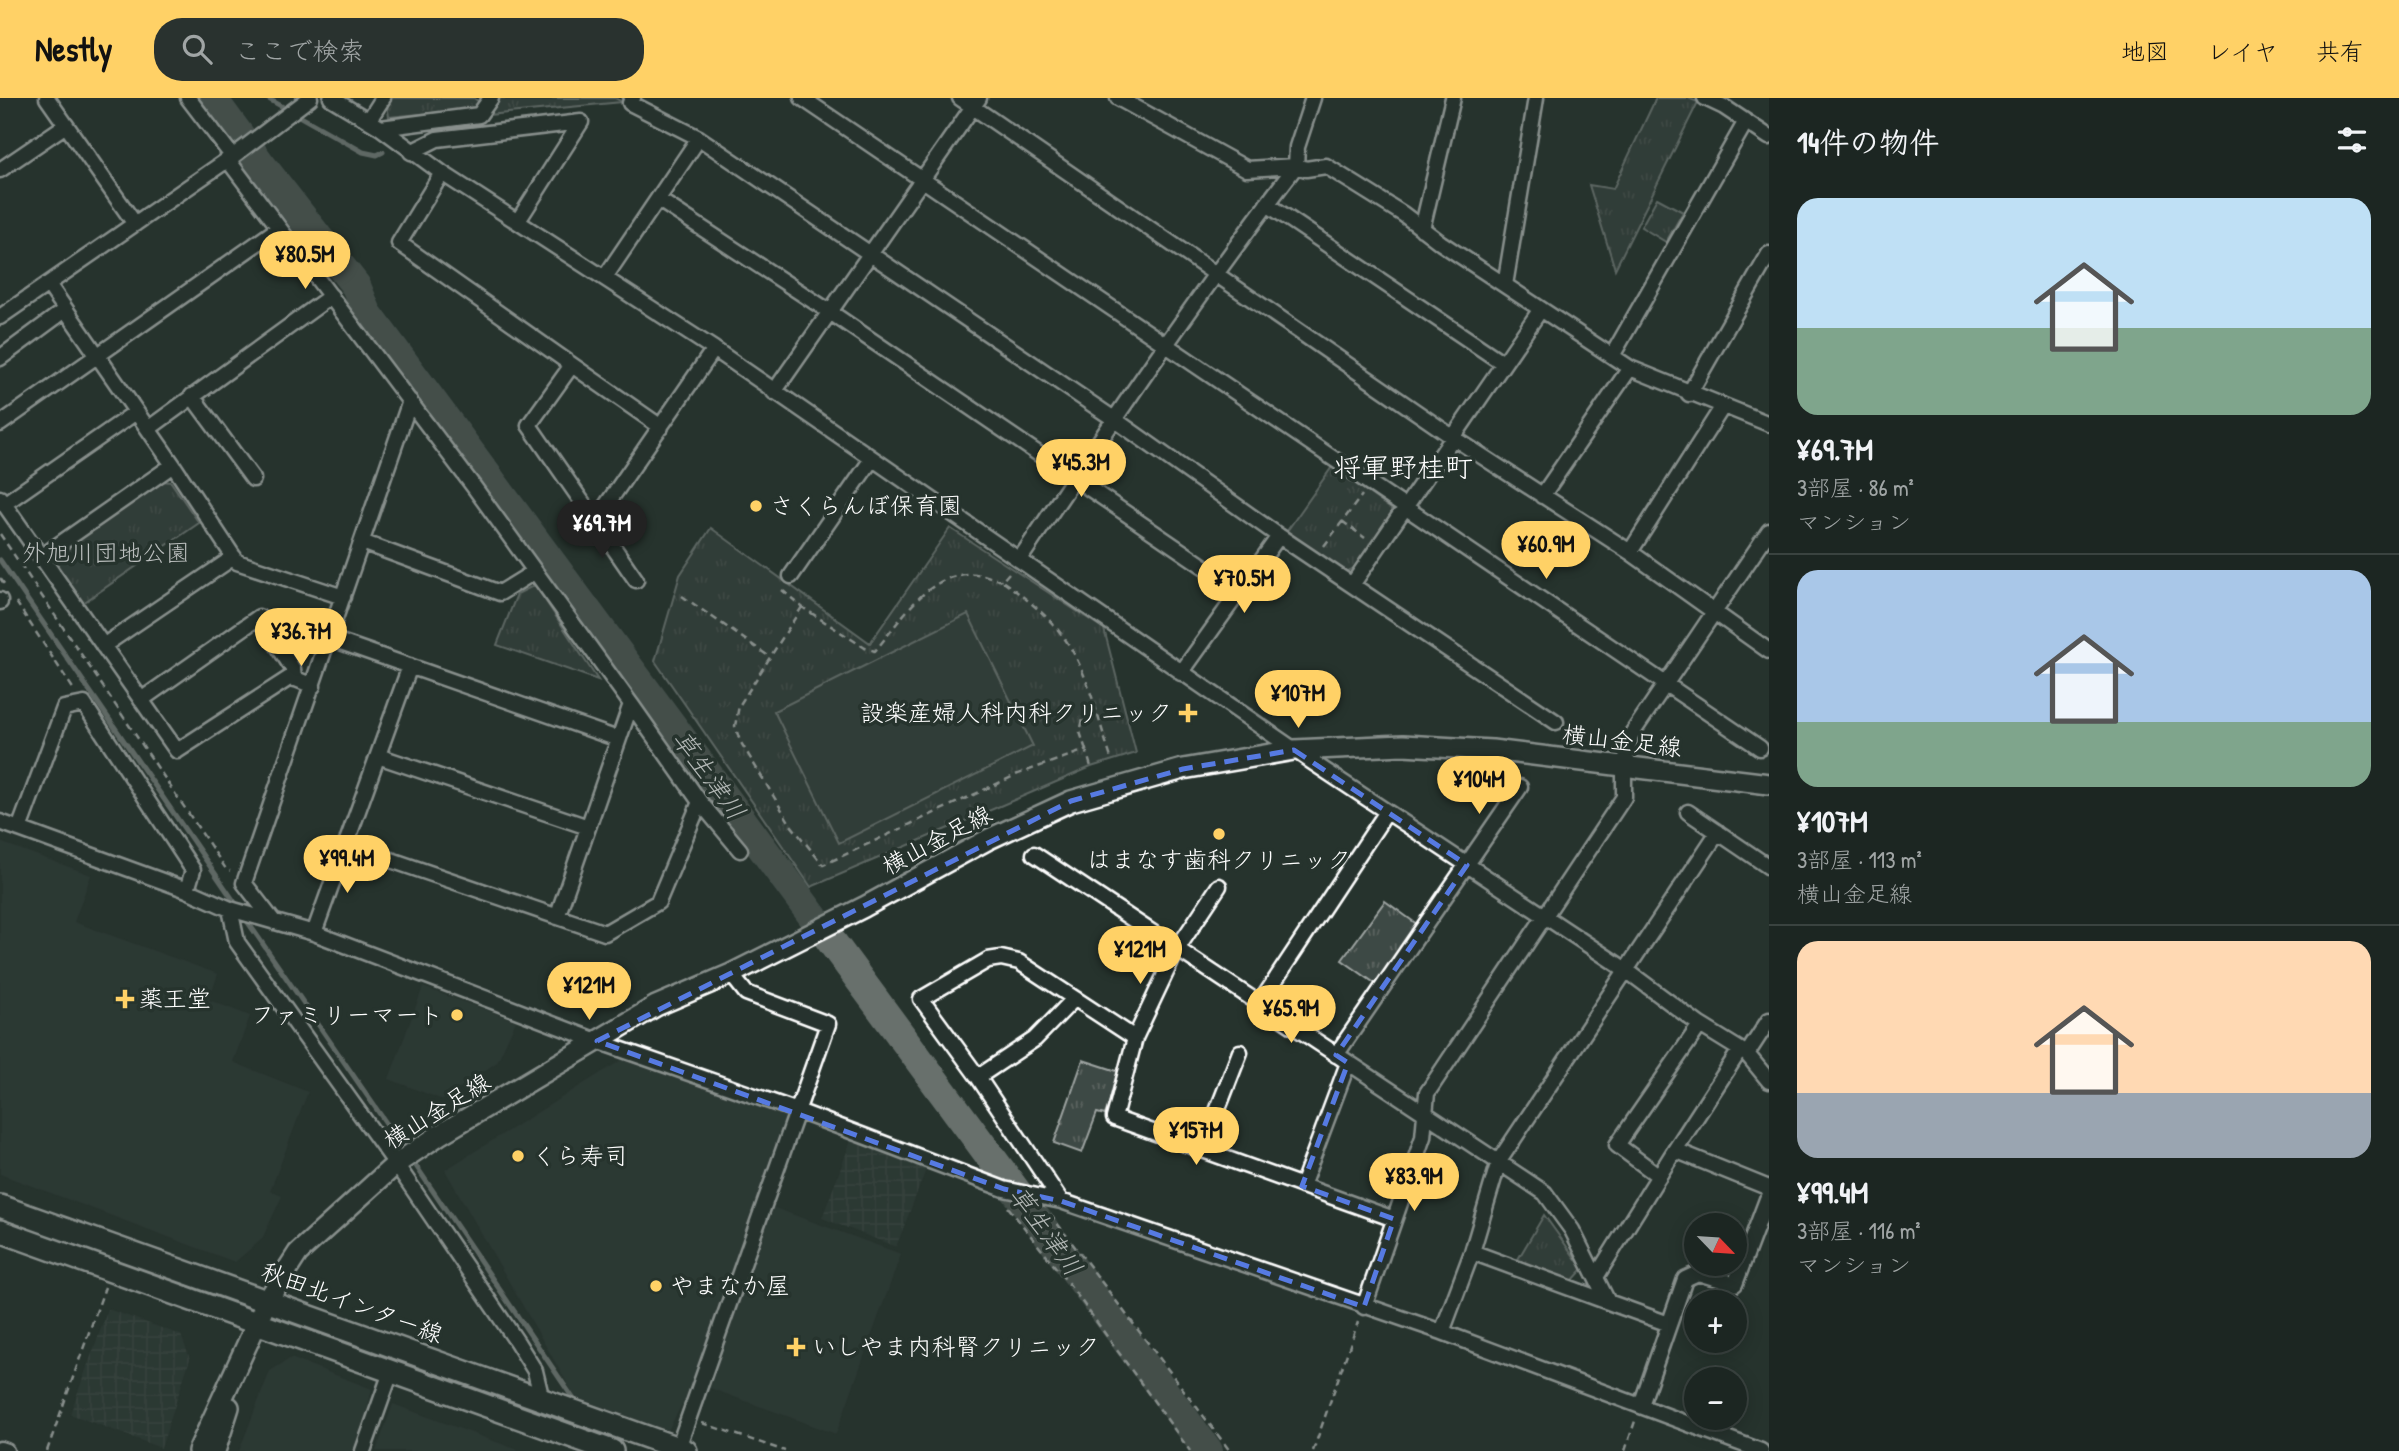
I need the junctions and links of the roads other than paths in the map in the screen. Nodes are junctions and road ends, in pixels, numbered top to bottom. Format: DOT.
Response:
graph roads {
  1 [pos="47,98"];
  2 [pos="188,98"];
  3 [pos="331,98"];
  4 [pos="383,98"];
  5 [pos="491,98"];
  6 [pos="633,98"];
  7 [pos="803,98"];
  8 [pos="960,98"];
  9 [pos="1118,98"];
  10 [pos="1314,98"];
  11 [pos="1454,98"];
  12 [pos="1536,98"];
  13 [pos="1705,98"];
  14 [pos="304,102"];
  15 [pos="976,103"];
  16 [pos="1745,123"];
  17 [pos="375,124"];
  18 [pos="66,125"];
  19 [pos="1769,137"];
  20 [pos="699,138"];
  21 [pos="411,152"];
  22 [pos="232,157"];
  23 [pos="1296,166"];
  24 [pos="0,170"];
  25 [pos="442,173"];
  26 [pos="922,179"];
  27 [pos="659,200"];
  28 [pos="1267,204"];
  29 [pos="518,221"];
  30 [pos="135,224"];
  31 [pos="279,228"];
  32 [pos="1422,229"];
  33 [pos="870,254"];
  34 [pos="1769,254"];
  35 [pos="1216,274"];
  36 [pos="605,277"];
  37 [pos="48,284"];
  38 [pos="1505,285"];
  39 [pos="331,296"];
  40 [pos="1541,309"];
  41 [pos="65,310"];
  42 [pos="830,312"];
  43 [pos="0,317"];
  44 [pos="1167,345"];
  45 [pos="714,349"];
  46 [pos="97,356"];
  47 [pos="1612,356"];
  48 [pos="0,358"];
  49 [pos="1503,363"];
  50 [pos="572,365"];
  51 [pos="1630,368"];
  52 [pos="774,392"];
  53 [pos="1689,394"];
  54 [pos="192,396"];
  55 [pos="410,401"];
  56 [pos="1723,406"];
  57 [pos="136,411"];
  58 [pos="1114,419"];
  59 [pos="0,424"];
  60 [pos="1769,424"];
  61 [pos="661,427"];
  62 [pos="148,429"];
  63 [pos="1454,438"];
  64 [pos="872,459"];
  65 [pos="173,465"];
  66 [pos="1074,478"];
  67 [pos="253,479"];
  68 [pos="1542,496"];
  69 [pos="2,501"];
  70 [pos="1406,507"];
  71 [pos="596,520"];
  72 [pos="1769,531"];
  73 [pos="1279,536"];
  74 [pos="362,542"];
  75 [pos="1630,552"];
  76 [pos="41,557"];
  77 [pos="234,557"];
  78 [pos="1020,559"];
  79 [pos="534,572"];
  80 [pos="791,576"];
  81 [pos="636,580"];
  82 [pos="1352,584"];
  83 [pos="1240,590"];
  84 [pos="343,597"];
  85 [pos="1714,613"];
  86 [pos="329,638"];
  87 [pos="103,646"];
  88 [pos="1769,651"];
  89 [pos="410,666"];
  90 [pos="1181,673"];
  91 [pos="294,679"];
  92 [pos="1666,683"];
  93 [pos="313,686"];
  94 [pos="141,700"];
  95 [pos="631,704"];
  96 [pos="1556,722"];
  97 [pos="618,739"];
  98 [pos="1760,748"];
  99 [pos="1294,750"];
  100 [pos="378,757"];
  101 [pos="1624,766"];
  102 [pos="1769,784"];
  103 [pos="1520,787"];
  104 [pos="700,802"];
  105 [pos="1688,812"];
  106 [pos="1386,813"];
  107 [pos="0,822"];
  108 [pos="588,827"];
  109 [pos="19,829"];
  110 [pos="1718,832"];
  111 [pos="347,845"];
  112 [pos="740,850"];
  113 [pos="1034,854"];
  114 [pos="1467,865"];
  115 [pos="1769,867"];
  116 [pos="1219,886"];
  117 [pos="187,890"];
  118 [pos="230,909"];
  119 [pos="557,917"];
  120 [pos="1544,918"];
  121 [pos="274,922"];
  122 [pos="314,933"];
  123 [pos="1177,949"];
  124 [pos="1626,970"];
  125 [pos="730,974"];
  126 [pos="1074,999"];
  127 [pos="1260,1003"];
  128 [pos="1769,1020"];
  129 [pos="1700,1025"];
  130 [pos="1135,1038"];
  131 [pos="597,1041"];
  132 [pos="1240,1052"];
  133 [pos="1744,1052"];
  134 [pos="1342,1059"];
  135 [pos="978,1077"];
  136 [pos="1769,1081"];
  137 [pos="798,1111"];
  138 [pos="1424,1112"];
  139 [pos="1202,1150"];
  140 [pos="1675,1150"];
  141 [pos="1499,1161"];
  142 [pos="397,1163"];
  143 [pos="1659,1176"];
  144 [pos="1302,1186"];
  145 [pos="1769,1188"];
  146 [pos="1769,1194"];
  147 [pos="1061,1201"];
  148 [pos="0,1206"];
  149 [pos="1394,1219"];
  150 [pos="0,1231"];
  151 [pos="1472,1252"];
  152 [pos="1596,1278"];
  153 [pos="267,1301"];
  154 [pos="1608,1302"];
  155 [pos="1364,1307"];
  156 [pos="257,1323"];
  157 [pos="1669,1324"];
  158 [pos="1442,1332"];
  159 [pos="391,1371"];
  160 [pos="542,1400"];
  161 [pos="1641,1405"];
  162 [pos="0,1449"];
  163 [pos="682,1449"];
  164 [pos="6,1451"];
  165 [pos="198,1451"];
  166 [pos="215,1451"];
  167 [pos="363,1451"];
  168 [pos="612,1451"];
  169 [pos="1761,1451"];
  1 -- 18 [label="street"];
  2 -- 22 [label="street"];
  3 -- 17 [label="street"];
  4 -- 17 [label="street"];
  5 -- 17 [label="street"];
  6 -- 20 [label="street"];
  7 -- 26 [label="street"];
  8 -- 15 [label="street"];
  9 -- 23 [label="street"];
  10 -- 23 [label="street"];
  11 -- 32 [label="street"];
  12 -- 38 [label="street"];
  13 -- 16 [label="street"];
  14 -- 22 [label="street"];
  15 -- 26 [label="street"];
  15 -- 35 [label="street"];
  16 -- 19 [label="street"];
  16 -- 47 [label="street"];
  17 -- 21 [label="street"];
  18 -- 24 [label="street"];
  18 -- 30 [label="street"];
  20 -- 27 [label="street"];
  20 -- 33 [label="street"];
  21 -- 25 [label="street"];
  21 -- 29 [label="street"];
  22 -- 30 [label="street"];
  22 -- 31 [label="street"];
  23 -- 28 [label="street"];
  23 -- 32 [label="street"];
  25 -- 29 [label="street"];
  25 -- 50 [label="street"];
  26 -- 33 [label="street"];
  26 -- 44 [label="street"];
  27 -- 36 [label="street"];
  27 -- 42 [label="street"];
  28 -- 35 [label="street"];
  28 -- 49 [label="street"];
  29 -- 36 [label="street"];
  30 -- 37 [label="street"];
  31 -- 39 [label="street"];
  31 -- 46 [label="street"];
  32 -- 38 [label="street"];
  33 -- 42 [label="street"];
  33 -- 58 [label="street"];
  34 -- 53 [label="street"];
  35 -- 44 [label="street"];
  35 -- 63 [label="street"];
  36 -- 45 [label="street"];
  37 -- 41 [label="street"];
  37 -- 43 [label="street"];
  38 -- 40 [label="street"];
  39 -- 54 [label="street"];
  39 -- 55 [label="street"];
  40 -- 47 [label="street"];
  40 -- 49 [label="street"];
  41 -- 46 [label="street"];
  41 -- 48 [label="street"];
  42 -- 52 [label="street"];
  42 -- 66 [label="street"];
  44 -- 58 [label="street"];
  44 -- 70 [label="street"];
  45 -- 52 [label="street"];
  45 -- 61 [label="street"];
  46 -- 57 [label="street"];
  46 -- 59 [label="street"];
  47 -- 51 [label="street"];
  49 -- 63 [label="street"];
  50 -- 61 [label="street"];
  50 -- 71 [label="street"];
  51 -- 53 [label="street"];
  51 -- 68 [label="street"];
  52 -- 64 [label="street"];
  53 -- 56 [label="street"];
  54 -- 62 [label="street"];
  54 -- 67 [label="street"];
  55 -- 74 [label="street"];
  55 -- 79 [label="street"];
  56 -- 60 [label="street"];
  56 -- 75 [label="street"];
  57 -- 62 [label="street"];
  57 -- 69 [label="street"];
  58 -- 66 [label="street"];
  58 -- 73 [label="street"];
  61 -- 71 [label="street"];
  62 -- 65 [label="street"];
  63 -- 68 [label="street"];
  63 -- 70 [label="street"];
  64 -- 78 [label="street"];
  64 -- 80 [label="street"];
  65 -- 76 [label="street"];
  65 -- 77 [label="street"];
  66 -- 78 [label="street"];
  66 -- 83 [label="street"];
  68 -- 75 [label="street"];
  69 -- 76 [label="street"];
  70 -- 82 [label="street"];
  70 -- 92 [label="street"];
  71 -- 81 [label="street"];
  72 -- 85 [label="street"];
  73 -- 82 [label="street"];
  73 -- 83 [label="street"];
  74 -- 79 [label="street"];
  74 -- 84 [label="street"];
  75 -- 85 [label="street"];
  76 -- 87 [label="street"];
  77 -- 84 [label="street"];
  77 -- 87 [label="street"];
  78 -- 90 [label="street"];
  79 -- 95 [label="street"];
  82 -- 96 [label="street"];
  83 -- 90 [label="street"];
  84 -- 86 [label="street"];
  85 -- 88 [label="street"];
  85 -- 92 [label="street"];
  86 -- 89 [label="street"];
  86 -- 93 [label="street"];
  87 -- 94 [label="street"];
  89 -- 97 [label="street"];
  89 -- 100 [label="street"];
  90 -- 99 [label="street"];
  91 -- 93 [label="street"];
  91 -- 94 [label="street"];
  91 -- 94 [label="street"];
  92 -- 98 [label="street"];
  92 -- 101 [label="street"];
  93 -- 121 [label="street"];
  95 -- 97 [label="street"];
  95 -- 104 [label="street"];
  97 -- 108 [label="street"];
  99 -- 101 [label="street, 横山金足線"];
  99 -- 106 [label="street"];
  99 -- 125 [label="street, 横山金足線"];
  100 -- 108 [label="street"];
  100 -- 111 [label="street"];
  101 -- 102 [label="street, 横山金足線"];
  101 -- 120 [label="street"];
  103 -- 114 [label="street"];
  104 -- 112 [label="street"];
  104 -- 119 [label="street"];
  105 -- 110 [label="street"];
  106 -- 114 [label="street"];
  106 -- 127 [label="street"];
  107 -- 109 [label="street"];
  108 -- 119 [label="street"];
  109 -- 117 [label="street"];
  109 -- 117 [label="street"];
  110 -- 115 [label="street"];
  110 -- 124 [label="street"];
  111 -- 119 [label="street"];
  111 -- 122 [label="street"];
  113 -- 123 [label="street"];
  114 -- 120 [label="street"];
  114 -- 134 [label="street"];
  116 -- 123 [label="street"];
  117 -- 118 [label="street"];
  118 -- 121 [label="street"];
  118 -- 142 [label="street"];
  120 -- 124 [label="street"];
  120 -- 138 [label="street"];
  121 -- 122 [label="street"];
  122 -- 131 [label="street"];
  123 -- 127 [label="street"];
  123 -- 130 [label="street"];
  124 -- 129 [label="street"];
  124 -- 141 [label="street"];
  125 -- 131 [label="street, 横山金足線"];
  125 -- 137 [label="street"];
  126 -- 130 [label="street"];
  126 -- 135 [label="street"];
  126 -- 135 [label="street"];
  127 -- 134 [label="street"];
  128 -- 133 [label="street"];
  129 -- 133 [label="street"];
  129 -- 143 [label="street"];
  130 -- 139 [label="street"];
  131 -- 137 [label="street"];
  131 -- 142 [label="street, 横山金足線"];
  132 -- 139 [label="street"];
  133 -- 136 [label="street"];
  133 -- 140 [label="street"];
  134 -- 138 [label="street"];
  134 -- 144 [label="street"];
  135 -- 147 [label="street"];
  137 -- 147 [label="street"];
  137 -- 163 [label="street"];
  138 -- 141 [label="street"];
  138 -- 149 [label="street"];
  139 -- 144 [label="street"];
  140 -- 143 [label="street"];
  140 -- 145 [label="street"];
  141 -- 151 [label="street"];
  141 -- 152 [label="street"];
  142 -- 153 [label="street, 横山金足線"];
  142 -- 160 [label="street"];
  143 -- 152 [label="street"];
  144 -- 149 [label="street"];
  146 -- 157 [label="street"];
  147 -- 155 [label="street"];
  148 -- 153 [label="main road, 秋田北インター線"];
  149 -- 155 [label="street"];
  150 -- 156 [label="main road, 秋田北インター線"];
  151 -- 154 [label="street"];
  151 -- 158 [label="street"];
  152 -- 154 [label="street"];
  153 -- 156 [label="street, 横山金足線"];
  153 -- 160 [label="main road, 秋田北インター線"];
  154 -- 157 [label="street"];
  155 -- 158 [label="street"];
  156 -- 159 [label="main road, 秋田北インター線"];
  156 -- 165 [label="street, 横山金足線"];
  156 -- 166 [label="street, 横山金足線"];
  157 -- 161 [label="street"];
  158 -- 161 [label="street"];
  159 -- 167 [label="street"];
  159 -- 168 [label="main road, 秋田北インター線"];
  160 -- 163 [label="main road, 秋田北インター線"];
  161 -- 169 [label="street"];
  162 -- 164 [label="street"];
}
